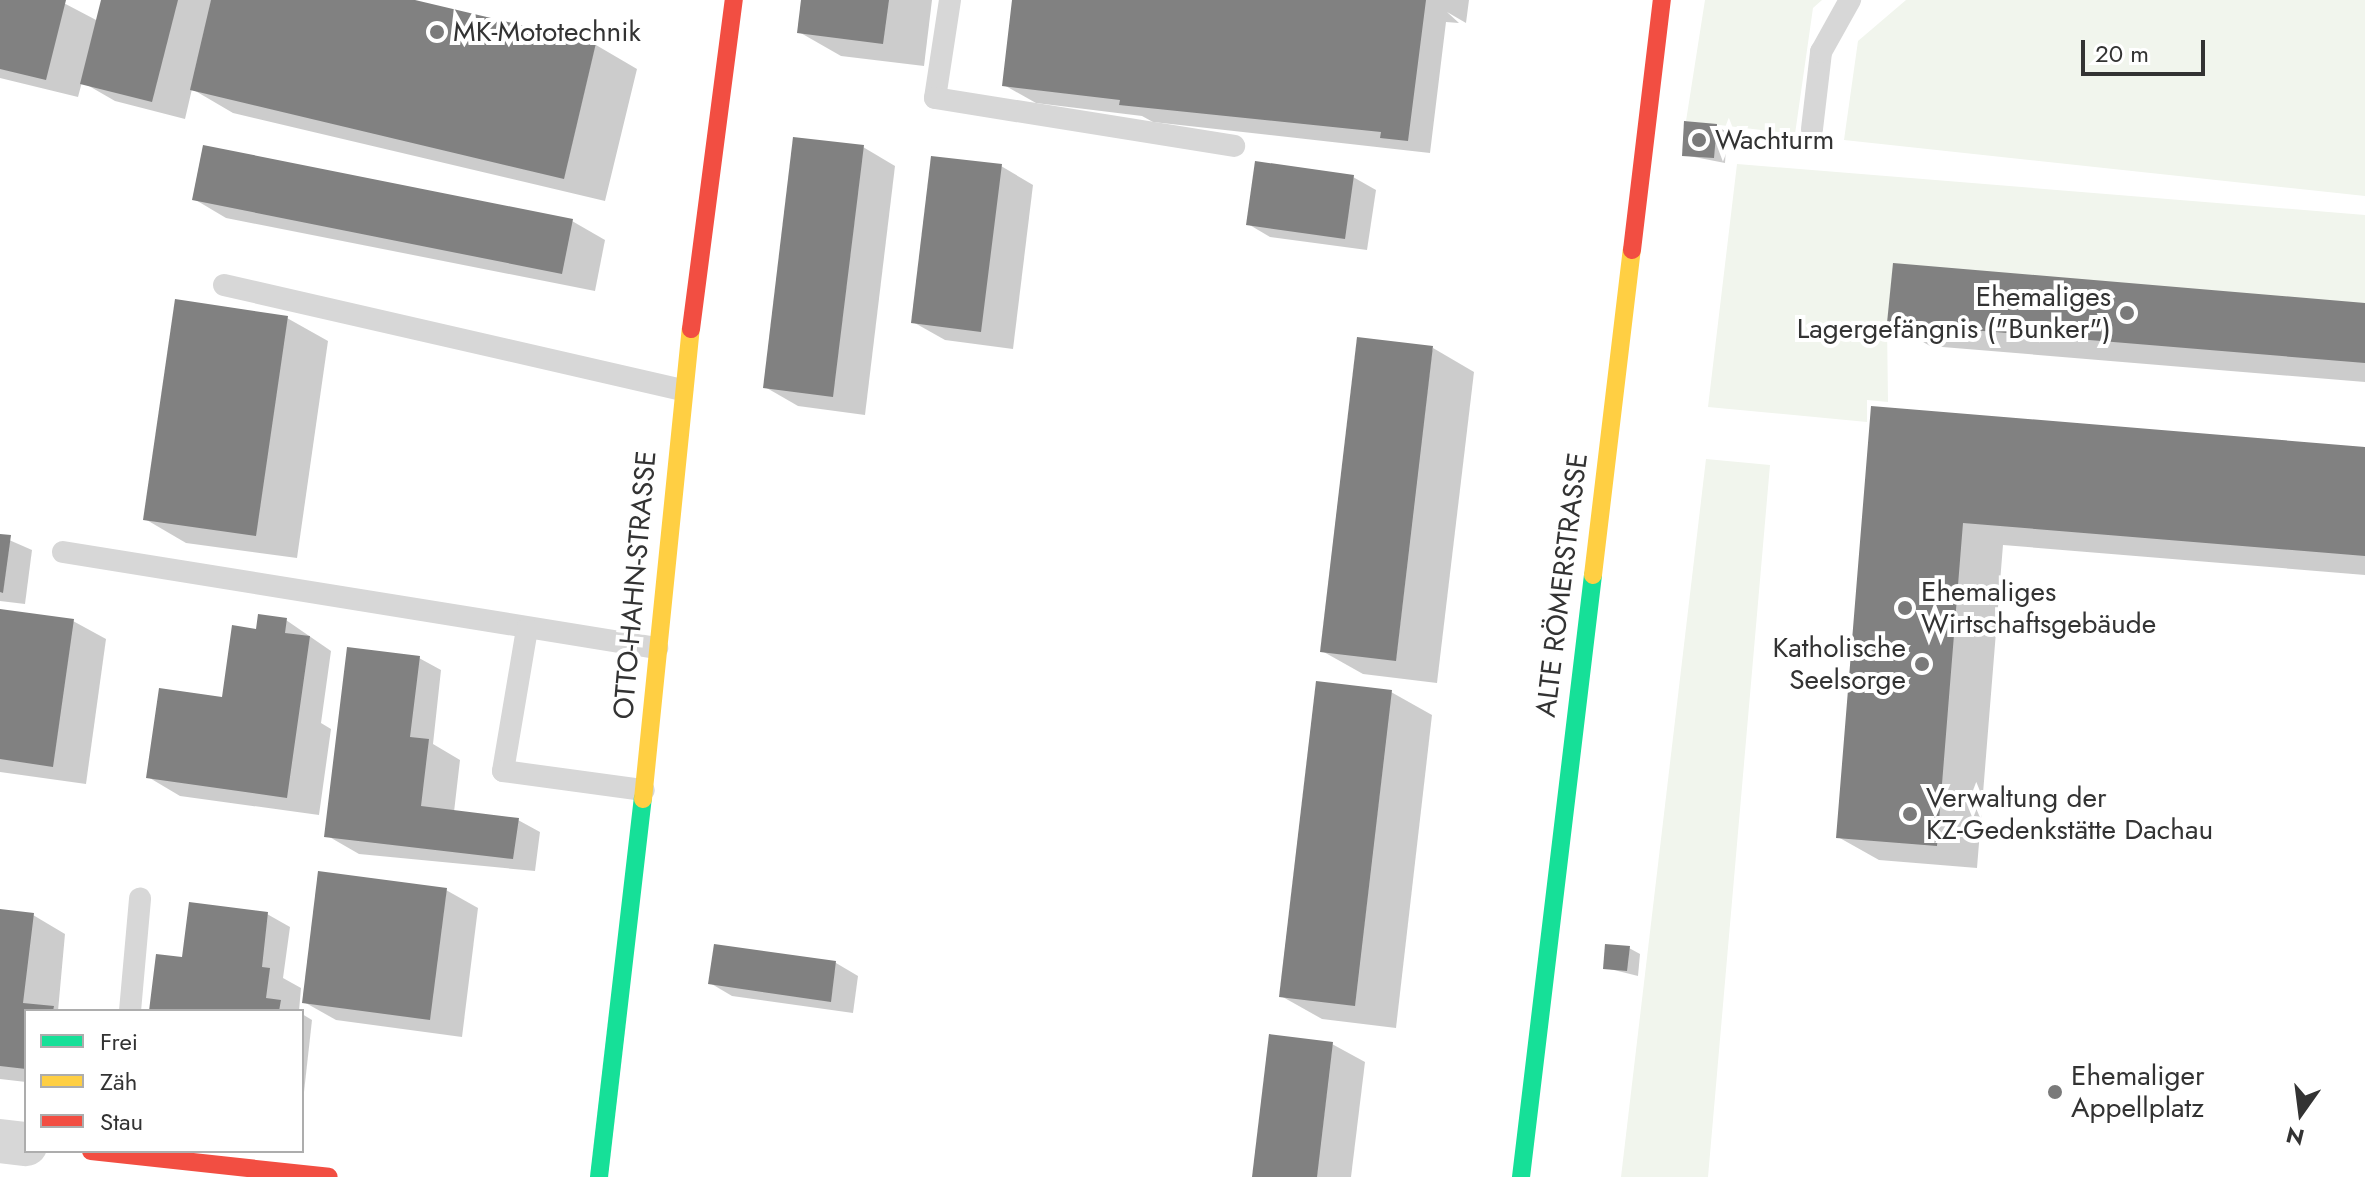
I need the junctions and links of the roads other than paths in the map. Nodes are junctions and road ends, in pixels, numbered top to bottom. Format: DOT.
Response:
graph roads {
  1 [pos="734,0"];
  2 [pos="950,0"];
  3 [pos="1662,0"];
  4 [pos="1850,0"];
  5 [pos="1812,129"];
  6 [pos="1234,146"];
  7 [pos="224,285"];
  8 [pos="682,390"];
  9 [pos="63,552"];
  10 [pos="527,629"];
  11 [pos="657,648"];
  12 [pos="644,790"];
  13 [pos="140,898"];
  14 [pos="130,1009"];
  15 [pos="0,1141"];
  16 [pos="24,1144"];
  17 [pos="124,1153"];
  18 [pos="329,1177"];
  19 [pos="599,1177"];
  20 [pos="1521,1177"];
  1 -- 8 [label="street, OTTO-HAHN-STRASSE"];
  2 -- 6 [label="lane"];
  3 -- 20 [label="street, ALTE RÖMERSTRASSE"];
  4 -- 5 [label="lane"];
  7 -- 8 [label="lane"];
  8 -- 11 [label="street, OTTO-HAHN-STRASSE"];
  9 -- 10 [label="lane"];
  10 -- 11 [label="lane"];
  10 -- 12 [label="lane"];
  11 -- 12 [label="street, OTTO-HAHN-STRASSE"];
  12 -- 19 [label="street, OTTO-HAHN-STRASSE"];
  13 -- 14 [label="lane"];
  15 -- 16 [label="street"];
  17 -- 18 [label="street"];
}
